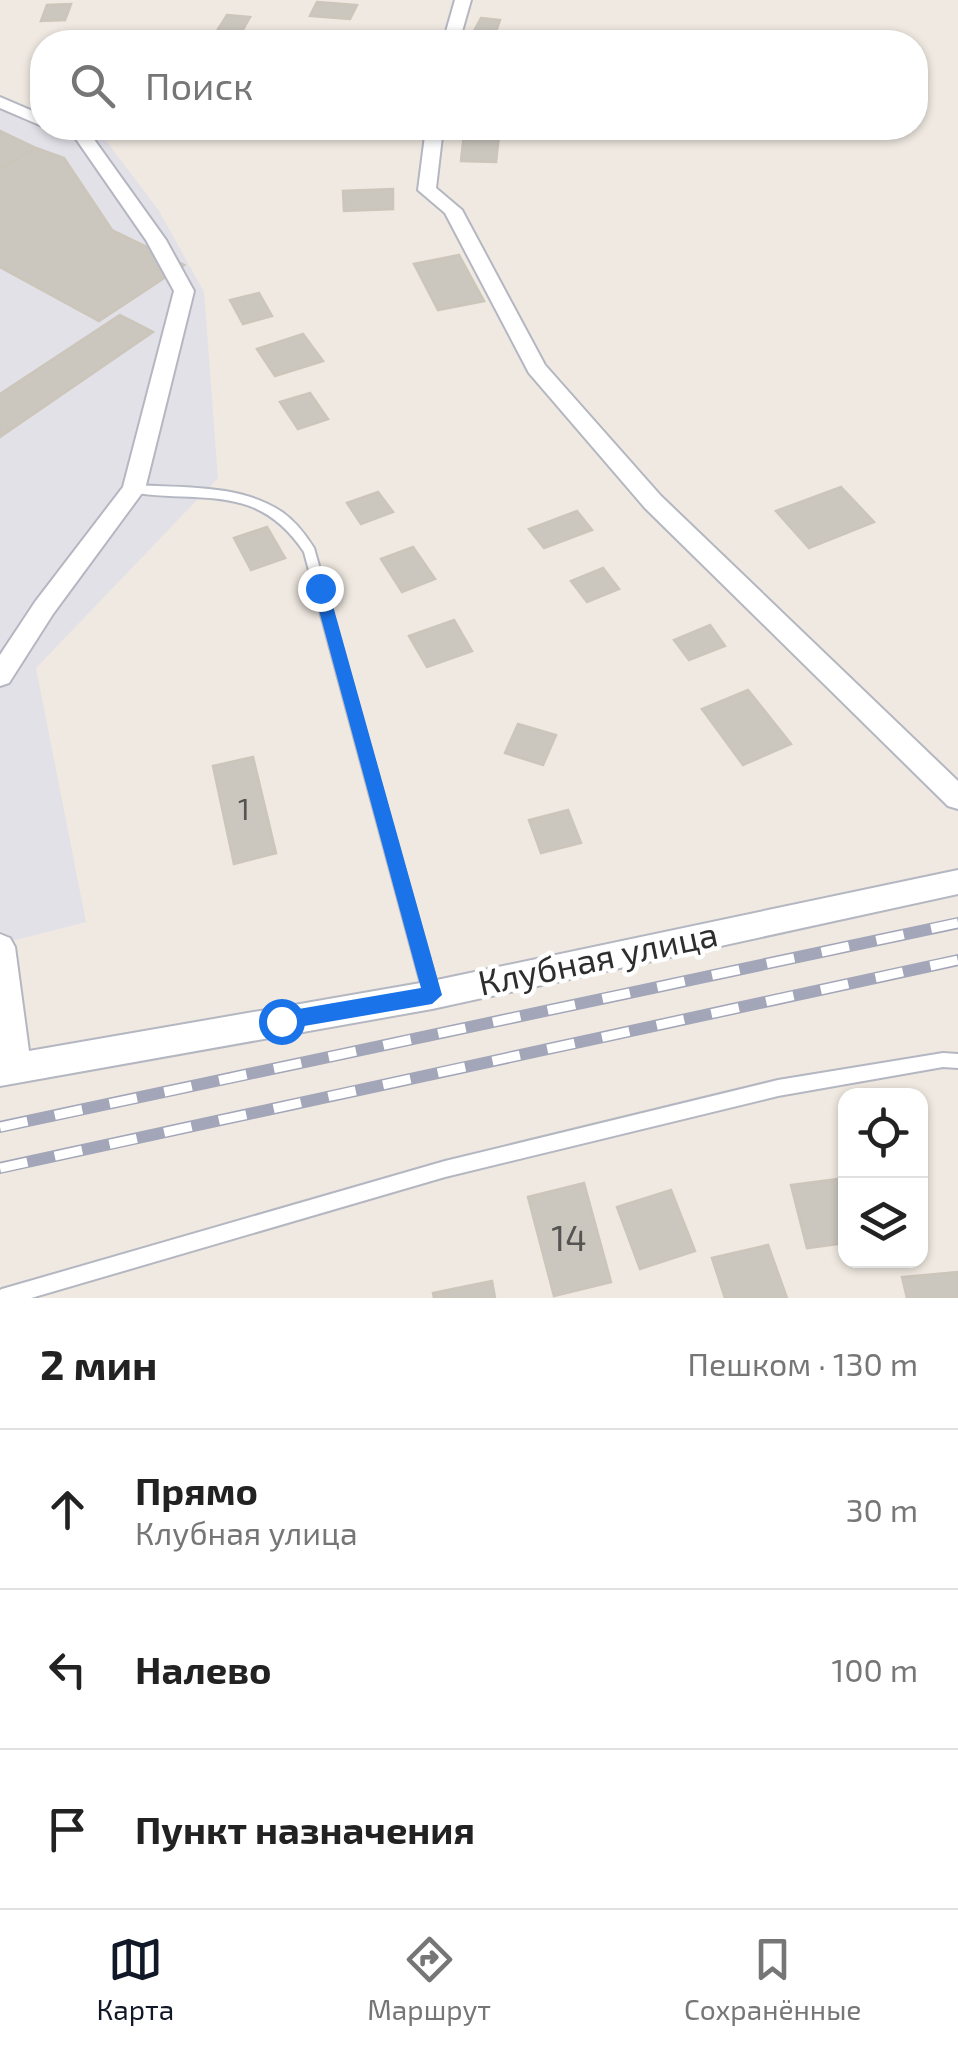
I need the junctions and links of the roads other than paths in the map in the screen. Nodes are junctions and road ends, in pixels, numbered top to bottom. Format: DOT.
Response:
graph roads {
  1 [pos="463,0"];
  2 [pos="454,30"];
  3 [pos="0,102"];
  4 [pos="30,115"];
  5 [pos="86,140"];
  6 [pos="433,140"];
  7 [pos="134,489"];
  8 [pos="0,676"];
  9 [pos="958,798"];
  10 [pos="958,882"];
  11 [pos="0,947"];
  12 [pos="432,995"];
  13 [pos="958,1061"];
  14 [pos="8,1069"];
  15 [pos="2,1298"];
  1 -- 2 [label="street"];
  3 -- 4 [label="street"];
  5 -- 7 [label="street"];
  6 -- 9 [label="street"];
  7 -- 8 [label="street"];
  7 -- 12 [label="lane"];
  10 -- 12 [label="street, Клубная улица"];
  11 -- 14 [label="street"];
  12 -- 14 [label="street, Клубная улица"];
  13 -- 15 [label="lane"];
}
